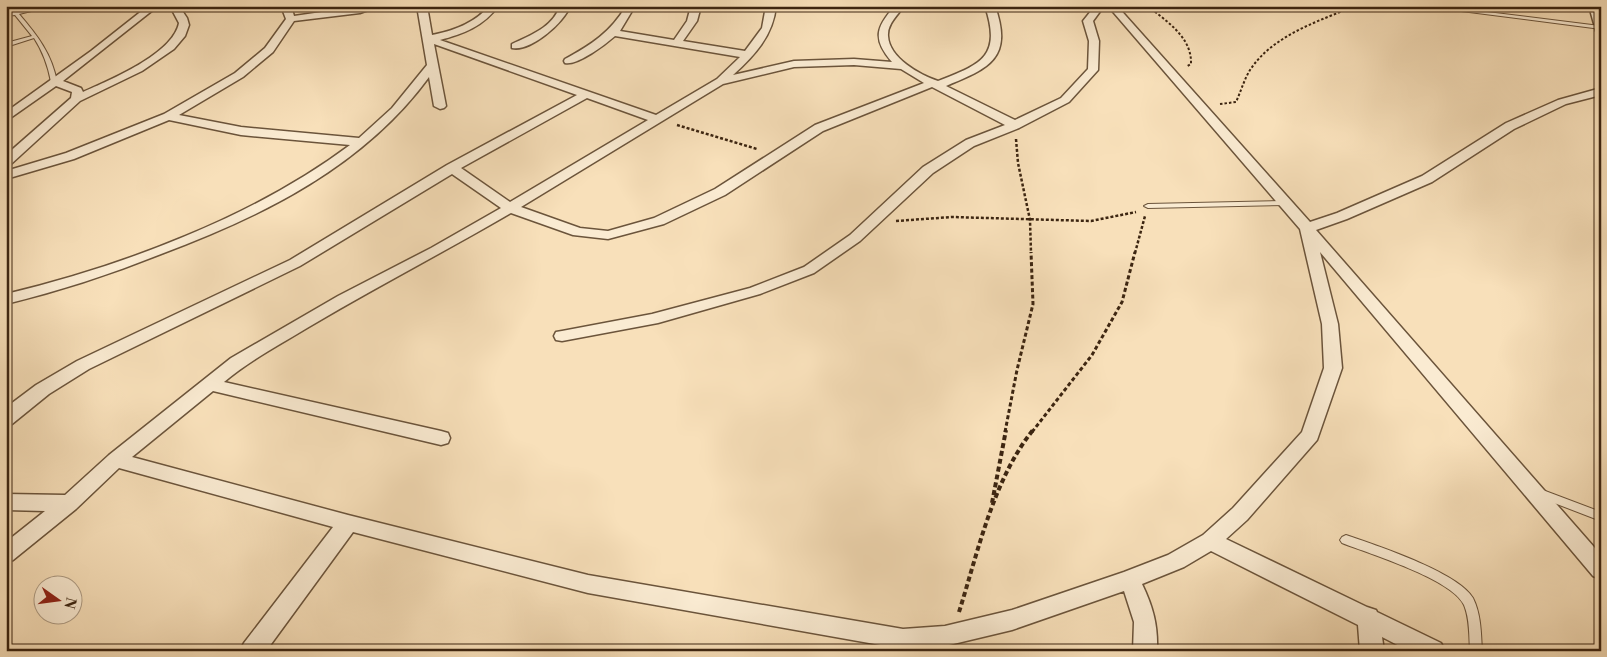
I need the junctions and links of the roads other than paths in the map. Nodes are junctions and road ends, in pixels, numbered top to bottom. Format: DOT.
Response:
graph roads {
  1 [pos="50,6"];
  2 [pos="154,6"];
  3 [pos="286,6"];
  4 [pos="375,6"];
  5 [pos="422,6"];
  6 [pos="494,6"];
  7 [pos="565,6"];
  8 [pos="631,6"];
  9 [pos="696,6"];
  10 [pos="771,6"];
  11 [pos="900,6"];
  12 [pos="990,6"];
  13 [pos="1100,6"];
  14 [pos="1112,6"];
  15 [pos="1424,6"];
  16 [pos="1594,6"];
  17 [pos="176,8"];
  18 [pos="17,14"];
  19 [pos="6,15"];
  20 [pos="291,19"];
  21 [pos="1600,30"];
  22 [pos="615,32"];
  23 [pos="36,36"];
  24 [pos="428,40"];
  25 [pos="676,44"];
  26 [pos="6,45"];
  27 [pos="516,46"];
  28 [pos="749,55"];
  29 [pos="569,61"];
  30 [pos="433,64"];
  31 [pos="902,66"];
  32 [pos="721,81"];
  33 [pos="54,82"];
  34 [pos="936,84"];
  35 [pos="1601,90"];
  36 [pos="586,94"];
  37 [pos="76,99"];
  38 [pos="440,106"];
  39 [pos="168,116"];
  40 [pos="6,118"];
  41 [pos="658,119"];
  42 [pos="1015,125"];
  43 [pos="361,142"];
  44 [pos="6,162"];
  45 [pos="452,168"];
  46 [pos="6,175"];
  47 [pos="1284,203"];
  48 [pos="1148,206"];
  49 [pos="510,208"];
  50 [pos="1307,228"];
  51 [pos="6,299"];
  52 [pos="562,336"];
  53 [pos="208,384"];
  54 [pos="6,419"];
  55 [pos="441,438"];
  56 [pos="116,460"];
  57 [pos="1530,489"];
  58 [pos="6,502"];
  59 [pos="68,503"];
  60 [pos="1601,517"];
  61 [pos="348,523"];
  62 [pos="1346,540"];
  63 [pos="1210,541"];
  64 [pos="6,554"];
  65 [pos="1601,570"];
  66 [pos="1129,580"];
  67 [pos="1368,617"];
  68 [pos="252,651"];
  69 [pos="1145,651"];
  70 [pos="1372,651"];
  71 [pos="1433,651"];
  72 [pos="1476,651"];
  1 -- 18 [label="lane"];
  2 -- 33 [label="street"];
  3 -- 20 [label="street"];
  4 -- 20 [label="street"];
  5 -- 24 [label="street"];
  6 -- 24 [label="street"];
  7 -- 27 [label="street"];
  8 -- 22 [label="street"];
  9 -- 25 [label="street"];
  10 -- 28 [label="street"];
  11 -- 31 [label="street"];
  12 -- 34 [label="street"];
  13 -- 42 [label="street"];
  14 -- 47 [label="street"];
  15 -- 21 [label="lane"];
  16 -- 21 [label="street"];
  17 -- 37 [label="street"];
  18 -- 19 [label="lane"];
  18 -- 23 [label="lane"];
  20 -- 39 [label="street"];
  22 -- 25 [label="street"];
  22 -- 29 [label="street"];
  23 -- 26 [label="lane"];
  23 -- 33 [label="lane"];
  24 -- 30 [label="street"];
  24 -- 36 [label="street"];
  25 -- 28 [label="street"];
  28 -- 32 [label="street"];
  30 -- 38 [label="street"];
  30 -- 43 [label="street"];
  31 -- 32 [label="street"];
  31 -- 34 [label="street"];
  32 -- 41 [label="street"];
  33 -- 37 [label="street"];
  33 -- 40 [label="street"];
  34 -- 42 [label="street"];
  34 -- 49 [label="street"];
  35 -- 50 [label="street"];
  36 -- 41 [label="street"];
  36 -- 45 [label="street"];
  37 -- 44 [label="street"];
  39 -- 43 [label="street"];
  39 -- 46 [label="street"];
  41 -- 49 [label="street"];
  42 -- 52 [label="street"];
  43 -- 51 [label="street"];
  45 -- 49 [label="street"];
  45 -- 54 [label="street"];
  47 -- 48 [label="lane"];
  47 -- 50 [label="street"];
  49 -- 53 [label="street"];
  50 -- 57 [label="street"];
  50 -- 63 [label="street"];
  53 -- 55 [label="street"];
  53 -- 56 [label="street"];
  56 -- 59 [label="street"];
  56 -- 61 [label="street"];
  57 -- 60 [label="lane"];
  57 -- 65 [label="street"];
  58 -- 59 [label="street"];
  59 -- 64 [label="street"];
  61 -- 66 [label="street"];
  61 -- 68 [label="street"];
  62 -- 72 [label="lane"];
  63 -- 66 [label="street"];
  63 -- 67 [label="street"];
  66 -- 69 [label="street"];
  67 -- 70 [label="street"];
  67 -- 71 [label="street"];
}
